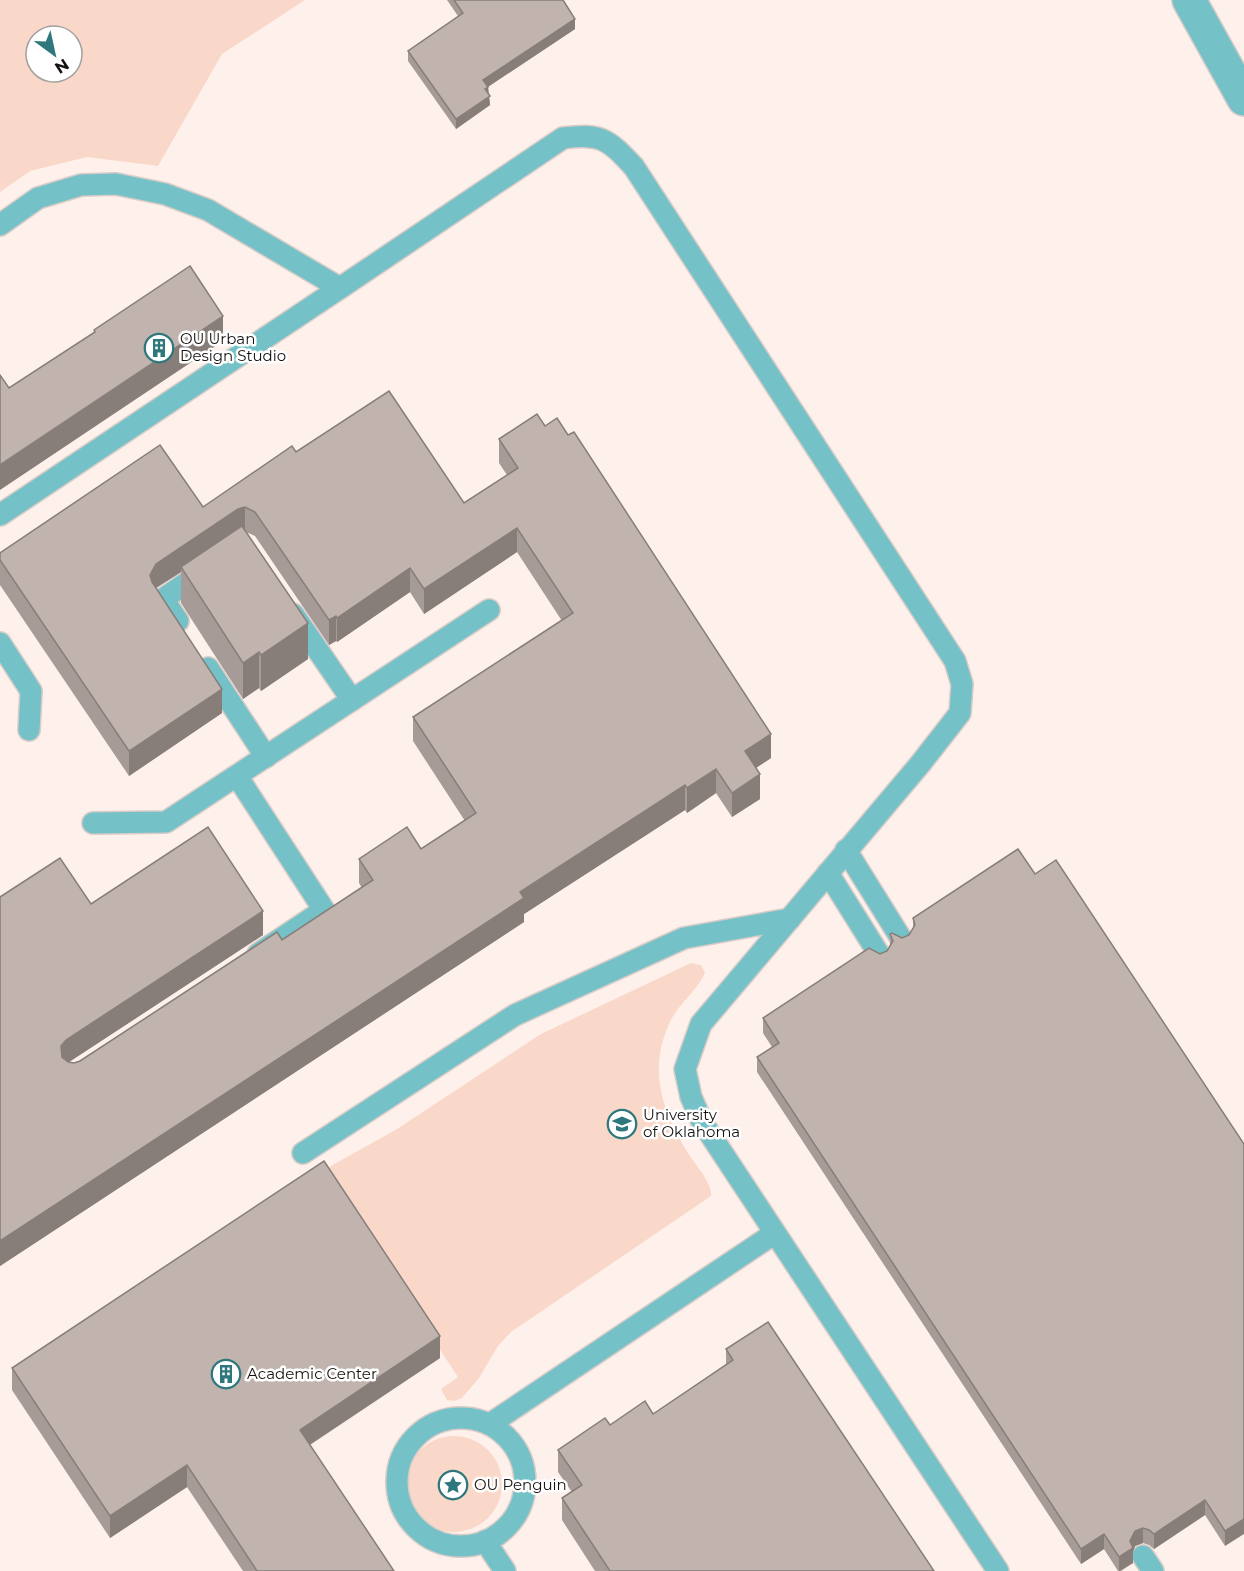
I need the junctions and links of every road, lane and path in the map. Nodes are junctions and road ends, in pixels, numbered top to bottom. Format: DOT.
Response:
graph roads {
  1 [pos="1189,0"];
  2 [pos="1244,99"];
  3 [pos="0,225"];
  4 [pos="340,288"];
  5 [pos="0,515"];
  6 [pos="218,562"];
  7 [pos="279,593"];
  8 [pos="489,610"];
  9 [pos="0,643"];
  10 [pos="352,700"];
  11 [pos="29,730"];
  12 [pos="266,757"];
  13 [pos="237,776"];
  14 [pos="93,823"];
  15 [pos="846,850"];
  16 [pos="828,873"];
  17 [pos="789,919"];
  18 [pos="902,940"];
  19 [pos="880,956"];
  20 [pos="237,967"];
  21 [pos="303,1153"];
  22 [pos="776,1233"];
  23 [pos="490,1424"];
  24 [pos="485,1541"];
  25 [pos="505,1571"];
  26 [pos="998,1571"];
  1 -- 2 [label="street"];
  3 -- 4 [label="lane"];
  4 -- 5 [label="lane"];
  4 -- 15 [label="lane"];
  6 -- 12 [label="lane"];
  7 -- 10 [label="lane"];
  8 -- 10 [label="lane"];
  9 -- 11 [label="lane"];
  10 -- 12 [label="lane"];
  12 -- 13 [label="lane"];
  13 -- 14 [label="lane"];
  13 -- 20 [label="lane"];
  15 -- 16 [label="lane"];
  15 -- 18 [label="lane"];
  16 -- 17 [label="lane"];
  16 -- 19 [label="lane"];
  17 -- 21 [label="lane"];
  17 -- 22 [label="lane"];
  22 -- 23 [label="lane"];
  22 -- 26 [label="lane"];
  23 -- 24 [label="lane"];
  23 -- 24 [label="lane"];
  24 -- 25 [label="lane"];
}
